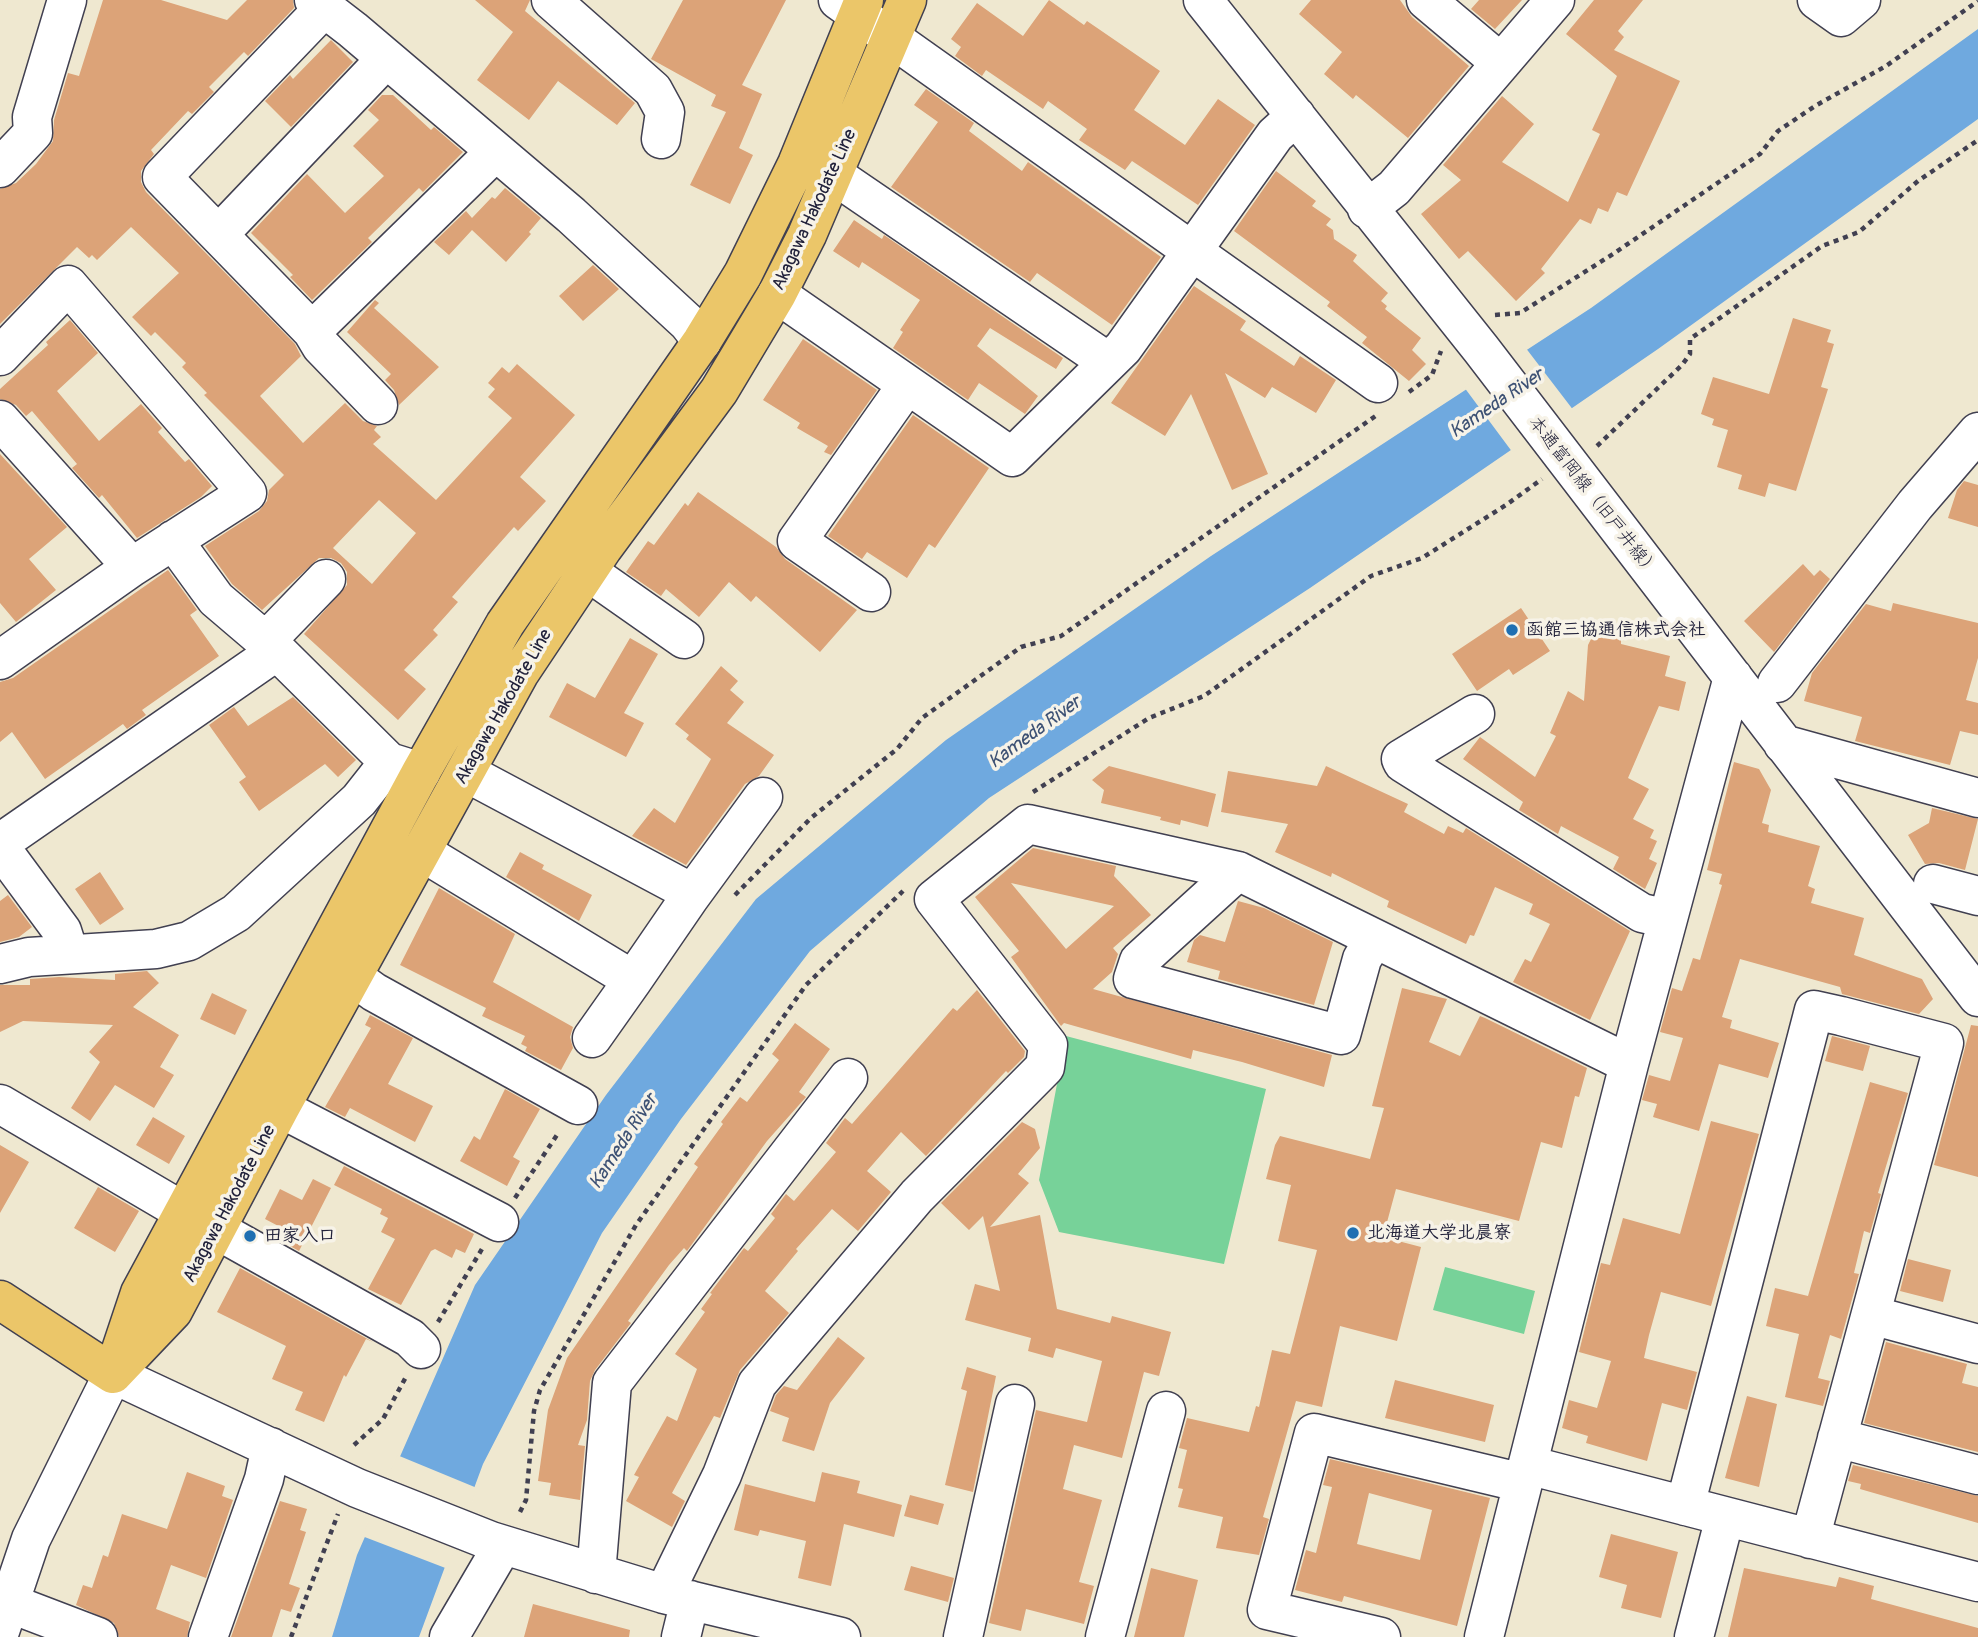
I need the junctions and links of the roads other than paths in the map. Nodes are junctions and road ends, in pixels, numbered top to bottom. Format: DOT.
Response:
graph roads {
  1 [pos="67,0"];
  2 [pos="551,0"];
  3 [pos="906,0"];
  4 [pos="1203,0"];
  5 [pos="1426,0"];
  6 [pos="1555,0"];
  7 [pos="1817,0"];
  8 [pos="1861,0"];
  9 [pos="319,4"];
  10 [pos="853,5"];
  11 [pos="889,38"];
  12 [pos="386,58"];
  13 [pos="1501,62"];
  14 [pos="1296,116"];
  15 [pos="661,139"];
  16 [pos="495,152"];
  17 [pos="0,168"];
  18 [pos="834,175"];
  19 [pos="1367,209"];
  20 [pos="219,234"];
  21 [pos="1193,254"];
  22 [pos="777,294"];
  23 [pos="312,331"];
  24 [pos="702,341"];
  25 [pos="0,356"];
  26 [pos="1108,362"];
  27 [pos="907,386"];
  28 [pos="1388,397"];
  29 [pos="378,405"];
  30 [pos="0,420"];
  31 [pos="1978,432"];
  32 [pos="173,540"];
  33 [pos="132,567"];
  34 [pos="587,571"];
  35 [pos="326,579"];
  36 [pos="871,592"];
  37 [pos="684,639"];
  38 [pos="272,646"];
  39 [pos="5,648"];
  40 [pos="1733,677"];
  41 [pos="1777,683"];
  42 [pos="1475,714"];
  43 [pos="1783,744"];
  44 [pos="405,767"];
  45 [pos="467,773"];
  46 [pos="763,797"];
  47 [pos="1978,798"];
  48 [pos="0,845"];
  49 [pos="422,852"];
  50 [pos="1238,871"];
  51 [pos="1933,884"];
  52 [pos="1978,896"];
  53 [pos="690,897"];
  54 [pos="1668,919"];
  55 [pos="1374,939"];
  56 [pos="69,953"];
  57 [pos="0,964"];
  58 [pos="352,976"];
  59 [pos="634,980"];
  60 [pos="1978,997"];
  61 [pos="592,1038"];
  62 [pos="1629,1064"];
  63 [pos="848,1078"];
  64 [pos="0,1104"];
  65 [pos="578,1105"];
  66 [pos="280,1108"];
  67 [pos="200,1221"];
  68 [pos="499,1222"];
  69 [pos="0,1300"];
  70 [pos="1871,1315"];
  71 [pos="1978,1344"];
  72 [pos="421,1349"];
  73 [pos="113,1374"];
  74 [pos="1015,1404"];
  75 [pos="1166,1411"];
  76 [pos="1837,1438"];
  77 [pos="271,1447"];
  78 [pos="1525,1474"];
  79 [pos="1978,1475"];
  80 [pos="1685,1506"];
  81 [pos="1725,1517"];
  82 [pos="1810,1539"];
  83 [pos="497,1543"];
  84 [pos="596,1574"];
  85 [pos="1978,1582"];
  86 [pos="677,1597"];
  87 [pos="4,1617"];
  88 [pos="98,1637"];
  89 [pos="208,1637"];
  90 [pos="449,1637"];
  91 [pos="681,1637"];
  92 [pos="841,1637"];
  93 [pos="963,1637"];
  94 [pos="1105,1637"];
  95 [pos="1381,1637"];
  96 [pos="1483,1637"];
  97 [pos="1695,1637"];
  1 -- 17 [label="street"];
  2 -- 15 [label="street"];
  3 -- 11 [label="main road, Akagawa Hakodate Line"];
  4 -- 14 [label="street, 本通富岡線（旧戸井線）"];
  5 -- 13 [label="street"];
  6 -- 13 [label="street"];
  7 -- 8 [label="street"];
  9 -- 12 [label="street"];
  9 -- 20 [label="street"];
  10 -- 11 [label="street"];
  10 -- 24 [label="main road, Akagawa Hakodate Line"];
  11 -- 18 [label="main road, Akagawa Hakodate Line"];
  11 -- 21 [label="street"];
  12 -- 16 [label="street"];
  12 -- 20 [label="street"];
  13 -- 19 [label="street"];
  14 -- 19 [label="street, 本通富岡線（旧戸井線）"];
  14 -- 21 [label="street"];
  16 -- 23 [label="street"];
  16 -- 24 [label="street"];
  18 -- 22 [label="main road, Akagawa Hakodate Line"];
  18 -- 26 [label="street"];
  19 -- 40 [label="street, 本通富岡線（旧戸井線）"];
  20 -- 23 [label="street"];
  21 -- 26 [label="street"];
  21 -- 28 [label="street"];
  22 -- 27 [label="street"];
  22 -- 34 [label="main road, Akagawa Hakodate Line"];
  23 -- 29 [label="street"];
  24 -- 44 [label="main road, Akagawa Hakodate Line"];
  25 -- 32 [label="street"];
  26 -- 27 [label="street"];
  27 -- 36 [label="street"];
  30 -- 33 [label="street"];
  31 -- 41 [label="street"];
  32 -- 33 [label="street"];
  32 -- 38 [label="street"];
  33 -- 39 [label="street"];
  34 -- 37 [label="street"];
  34 -- 45 [label="main road, Akagawa Hakodate Line"];
  35 -- 38 [label="street"];
  38 -- 44 [label="street"];
  38 -- 48 [label="street"];
  40 -- 43 [label="street, 本通富岡線（旧戸井線）"];
  40 -- 54 [label="street"];
  42 -- 54 [label="street"];
  43 -- 47 [label="street"];
  43 -- 60 [label="street, 本通富岡線（旧戸井線）"];
  44 -- 56 [label="street"];
  44 -- 67 [label="main road, Akagawa Hakodate Line"];
  45 -- 49 [label="main road, Akagawa Hakodate Line"];
  45 -- 53 [label="street"];
  46 -- 53 [label="street"];
  48 -- 56 [label="street"];
  49 -- 58 [label="main road, Akagawa Hakodate Line"];
  49 -- 59 [label="street"];
  50 -- 55 [label="street"];
  50 -- 55 [label="street"];
  50 -- 86 [label="street"];
  51 -- 52 [label="street"];
  53 -- 59 [label="street"];
  54 -- 62 [label="street"];
  55 -- 62 [label="street"];
  56 -- 57 [label="street"];
  58 -- 65 [label="street"];
  58 -- 66 [label="main road, Akagawa Hakodate Line"];
  59 -- 61 [label="street"];
  62 -- 78 [label="street"];
  63 -- 84 [label="street"];
  64 -- 67 [label="street"];
  66 -- 67 [label="main road, Akagawa Hakodate Line"];
  66 -- 68 [label="street"];
  67 -- 72 [label="street"];
  67 -- 73 [label="main road, Akagawa Hakodate Line"];
  69 -- 73 [label="main road"];
  70 -- 71 [label="street"];
  70 -- 76 [label="street"];
  70 -- 80 [label="street"];
  73 -- 77 [label="street"];
  73 -- 87 [label="street"];
  74 -- 93 [label="street"];
  75 -- 94 [label="street"];
  76 -- 79 [label="street"];
  76 -- 82 [label="street"];
  77 -- 83 [label="street"];
  77 -- 89 [label="street"];
  78 -- 80 [label="street"];
  78 -- 95 [label="street"];
  78 -- 96 [label="street"];
  80 -- 81 [label="street"];
  81 -- 82 [label="street"];
  81 -- 97 [label="street"];
  82 -- 85 [label="street"];
  83 -- 84 [label="street"];
  83 -- 90 [label="street"];
  84 -- 86 [label="street"];
  86 -- 91 [label="street"];
  86 -- 92 [label="street"];
  87 -- 88 [label="street"];
}
